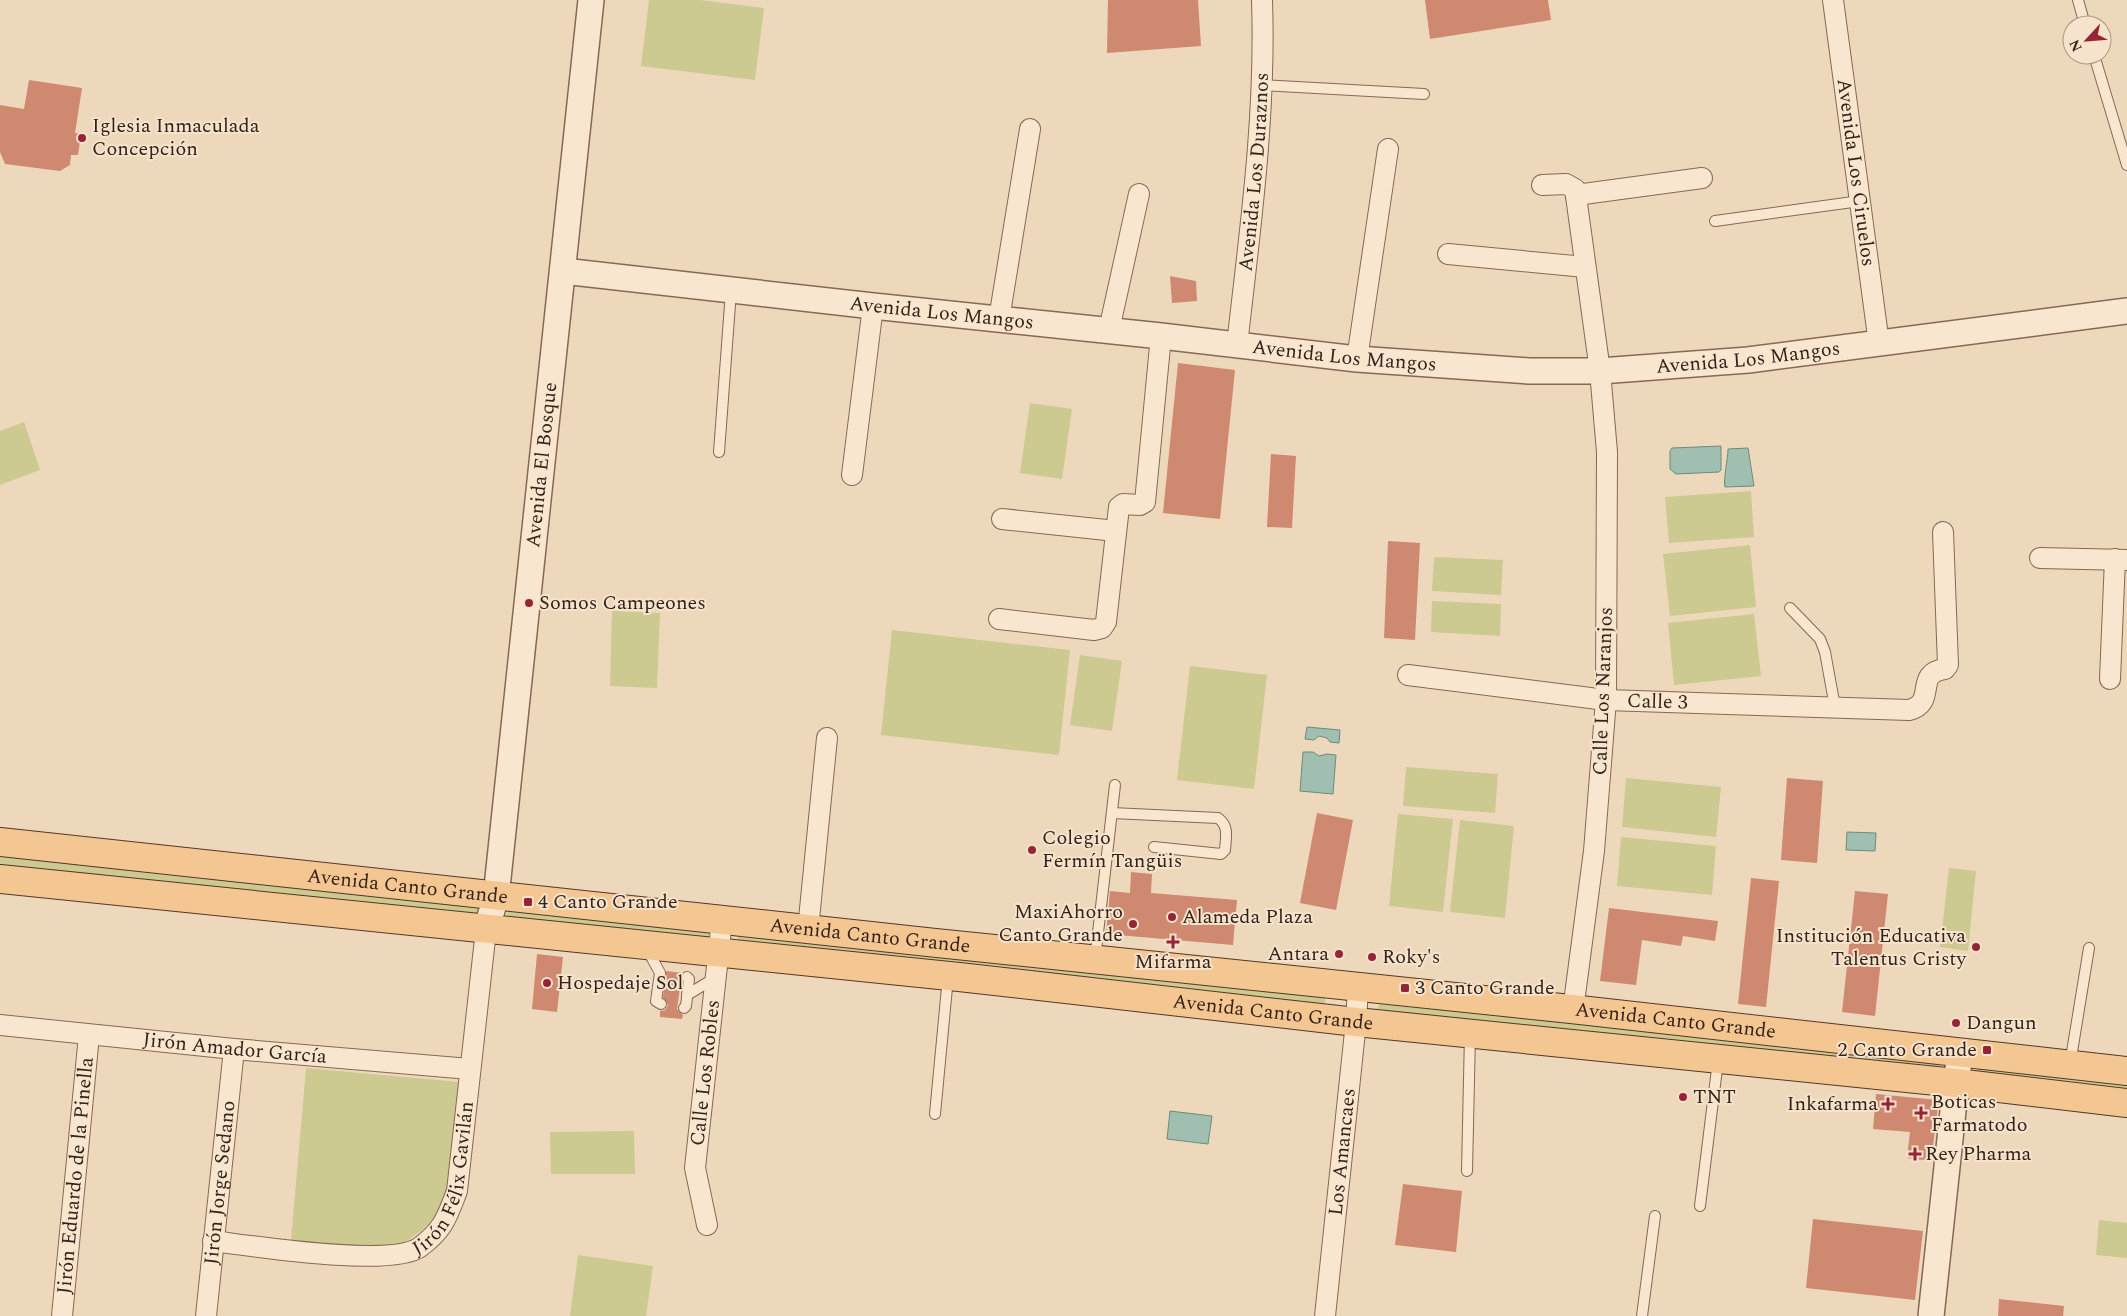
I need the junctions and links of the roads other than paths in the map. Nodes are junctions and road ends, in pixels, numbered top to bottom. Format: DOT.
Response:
graph roads {
  1 [pos="591,0"];
  2 [pos="1262,0"];
  3 [pos="1833,0"];
  4 [pos="2078,0"];
  5 [pos="2082,15"];
  6 [pos="2097,65"];
  7 [pos="1263,85"];
  8 [pos="1424,94"];
  9 [pos="1030,129"];
  10 [pos="1388,149"];
  11 [pos="2127,165"];
  12 [pos="1702,178"];
  13 [pos="1542,185"];
  14 [pos="1139,194"];
  15 [pos="1576,195"];
  16 [pos="1860,201"];
  17 [pos="1715,221"];
  18 [pos="1448,254"];
  19 [pos="1585,267"];
  20 [pos="563,270"];
  21 [pos="731,290"];
  22 [pos="873,306"];
  23 [pos="2127,311"];
  24 [pos="999,319"];
  25 [pos="1109,330"];
  26 [pos="1160,336"];
  27 [pos="1879,344"];
  28 [pos="1237,345"];
  29 [pos="1357,359"];
  30 [pos="1600,370"];
  31 [pos="719,452"];
  32 [pos="852,475"];
  33 [pos="1002,519"];
  34 [pos="1116,532"];
  35 [pos="1943,532"];
  36 [pos="2040,558"];
  37 [pos="2121,559"];
  38 [pos="1790,608"];
  39 [pos="999,619"];
  40 [pos="1408,675"];
  41 [pos="2110,679"];
  42 [pos="1606,700"];
  43 [pos="1835,708"];
  44 [pos="827,738"];
  45 [pos="1115,785"];
  46 [pos="1112,813"];
  47 [pos="0,842"];
  48 [pos="1154,847"];
  49 [pos="0,879"];
  50 [pos="496,897"];
  51 [pos="722,920"];
  52 [pos="808,929"];
  53 [pos="486,930"];
  54 [pos="646,946"];
  55 [pos="2089,948"];
  56 [pos="1095,960"];
  57 [pos="716,965"];
  58 [pos="948,976"];
  59 [pos="687,977"];
  60 [pos="1358,988"];
  61 [pos="687,995"];
  62 [pos="661,1004"];
  63 [pos="684,1008"];
  64 [pos="1573,1010"];
  65 [pos="1356,1022"];
  66 [pos="0,1025"];
  67 [pos="1470,1034"];
  68 [pos="89,1035"];
  69 [pos="234,1049"];
  70 [pos="1960,1054"];
  71 [pos="1718,1058"];
  72 [pos="2070,1065"];
  73 [pos="470,1069"];
  74 [pos="2127,1071"];
  75 [pos="1956,1083"];
  76 [pos="2127,1103"];
  77 [pos="935,1114"];
  78 [pos="1467,1170"];
  79 [pos="1700,1206"];
  80 [pos="1655,1216"];
  81 [pos="707,1225"];
  82 [pos="213,1241"];
  83 [pos="62,1316"];
  84 [pos="206,1316"];
  85 [pos="1325,1316"];
  86 [pos="1642,1316"];
  87 [pos="1931,1316"];
  1 -- 20 [label="street, Avenida El Bosque"];
  2 -- 7 [label="street, Avenida Los Duraznos"];
  3 -- 16 [label="street, Avenida Los Ciruelos"];
  4 -- 5 [label="lane"];
  6 -- 11 [label="lane"];
  7 -- 8 [label="lane"];
  7 -- 28 [label="street, Avenida Los Duraznos"];
  9 -- 24 [label="street"];
  10 -- 29 [label="street"];
  12 -- 15 [label="street"];
  13 -- 15 [label="street"];
  14 -- 25 [label="street"];
  15 -- 19 [label="street, Calle Los Naranjos"];
  16 -- 17 [label="lane"];
  16 -- 27 [label="street, Avenida Los Ciruelos"];
  18 -- 19 [label="street"];
  19 -- 30 [label="street, Calle Los Naranjos"];
  20 -- 21 [label="street, Avenida Los Mangos"];
  20 -- 50 [label="street, Avenida El Bosque"];
  21 -- 22 [label="street, Avenida Los Mangos"];
  21 -- 31 [label="lane"];
  22 -- 24 [label="street, Avenida Los Mangos"];
  22 -- 32 [label="street"];
  23 -- 27 [label="street, Avenida Los Mangos"];
  24 -- 25 [label="street, Avenida Los Mangos"];
  25 -- 26 [label="street, Avenida Los Mangos"];
  26 -- 28 [label="street, Avenida Los Mangos"];
  26 -- 34 [label="street"];
  27 -- 30 [label="street, Avenida Los Mangos"];
  28 -- 29 [label="street, Avenida Los Mangos"];
  29 -- 30 [label="street, Avenida Los Mangos"];
  30 -- 42 [label="street, Calle Los Naranjos"];
  33 -- 34 [label="street"];
  34 -- 39 [label="street"];
  35 -- 43 [label="street, Calle 3"];
  36 -- 37 [label="street"];
  37 -- 41 [label="street"];
  38 -- 43 [label="lane"];
  40 -- 42 [label="street, Calle 3"];
  42 -- 43 [label="street, Calle 3"];
  42 -- 64 [label="street, Calle Los Naranjos"];
  44 -- 52 [label="street"];
  45 -- 46 [label="lane"];
  46 -- 48 [label="lane"];
  46 -- 56 [label="lane"];
  47 -- 50 [label="main road, Avenida Canto Grande"];
  49 -- 53 [label="main road, Avenida Canto Grande"];
  50 -- 51 [label="main road, Avenida Canto Grande"];
  50 -- 53 [label="street, Avenida El Bosque"];
  51 -- 52 [label="main road, Avenida Canto Grande"];
  51 -- 57 [label="street, Calle Los Robles"];
  52 -- 56 [label="main road, Avenida Canto Grande"];
  53 -- 54 [label="main road, Avenida Canto Grande"];
  53 -- 73 [label="street, Jirón Félix Gavilán"];
  54 -- 57 [label="main road, Avenida Canto Grande"];
  54 -- 62 [label="lane"];
  55 -- 72 [label="lane"];
  56 -- 60 [label="main road, Avenida Canto Grande"];
  57 -- 58 [label="main road, Avenida Canto Grande"];
  57 -- 61 [label="lane"];
  57 -- 81 [label="street, Calle Los Robles"];
  58 -- 65 [label="main road, Avenida Canto Grande"];
  58 -- 77 [label="lane"];
  59 -- 61 [label="lane"];
  60 -- 64 [label="main road, Avenida Canto Grande"];
  60 -- 65 [label="street, Los Amancaes"];
  61 -- 63 [label="lane"];
  64 -- 70 [label="main road, Avenida Canto Grande"];
  65 -- 67 [label="main road, Avenida Canto Grande"];
  65 -- 85 [label="street, Los Amancaes"];
  66 -- 68 [label="street, Jirón Amador García"];
  67 -- 71 [label="main road, Avenida Canto Grande"];
  67 -- 78 [label="lane"];
  68 -- 69 [label="street, Jirón Amador García"];
  68 -- 83 [label="street, Jirón Eduardo de la Pinella"];
  69 -- 73 [label="street, Jirón Amador García"];
  69 -- 82 [label="street, Jirón Jorge Sedano"];
  70 -- 72 [label="main road, Avenida Canto Grande"];
  70 -- 75 [label="street"];
  71 -- 75 [label="main road, Avenida Canto Grande"];
  71 -- 79 [label="lane"];
  72 -- 74 [label="main road, Avenida Canto Grande"];
  73 -- 82 [label="street, Jirón Félix Gavilán"];
  75 -- 76 [label="main road, Avenida Canto Grande"];
  75 -- 87 [label="street"];
  80 -- 86 [label="lane"];
  82 -- 84 [label="street, Jirón Jorge Sedano"];
}
